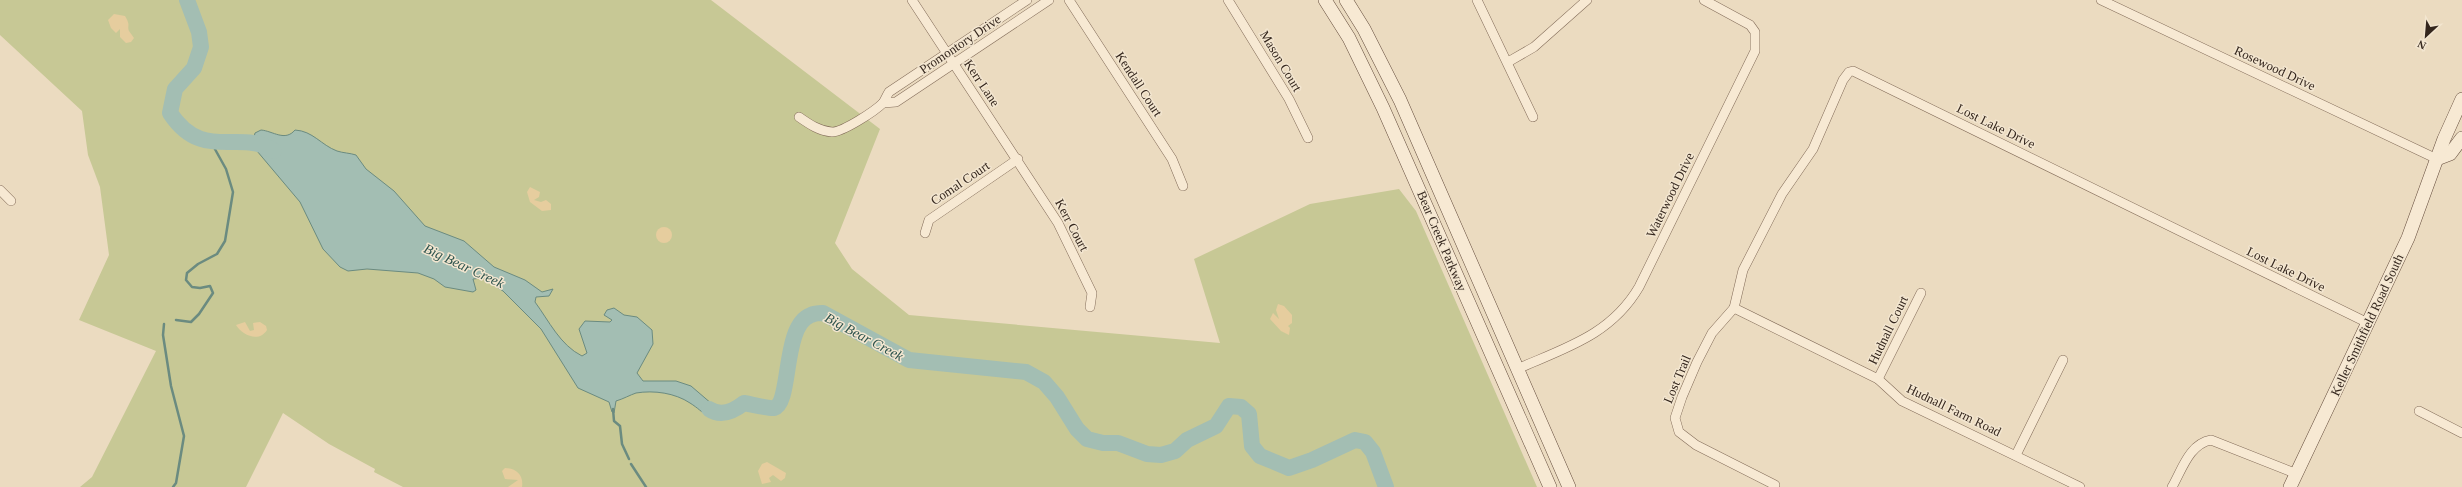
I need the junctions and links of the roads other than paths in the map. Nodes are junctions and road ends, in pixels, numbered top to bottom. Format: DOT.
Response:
graph roads {
  1 [pos="912,0"];
  2 [pos="1027,0"];
  3 [pos="1049,0"];
  4 [pos="1069,0"];
  5 [pos="1228,0"];
  6 [pos="1325,0"];
  7 [pos="1346,0"];
  8 [pos="1477,0"];
  9 [pos="1587,0"];
  10 [pos="1704,0"];
  11 [pos="2101,0"];
  12 [pos="946,54"];
  13 [pos="1508,62"];
  14 [pos="953,64"];
  15 [pos="883,103"];
  16 [pos="2460,107"];
  17 [pos="799,117"];
  18 [pos="1533,117"];
  19 [pos="1308,138"];
  20 [pos="2462,138"];
  21 [pos="1018,159"];
  22 [pos="2437,159"];
  23 [pos="1183,186"];
  24 [pos="0,190"];
  25 [pos="11,202"];
  26 [pos="925,233"];
  27 [pos="1921,293"];
  28 [pos="1090,307"];
  29 [pos="1734,308"];
  30 [pos="2368,323"];
  31 [pos="2063,360"];
  32 [pos="1517,369"];
  33 [pos="1878,379"];
  34 [pos="2419,411"];
  35 [pos="2462,432"];
  36 [pos="2016,455"];
  37 [pos="2296,474"];
  38 [pos="1775,485"];
  39 [pos="1550,487"];
  40 [pos="1569,487"];
  41 [pos="2080,487"];
  42 [pos="2172,487"];
  43 [pos="2290,487"];
  1 -- 12 [label="street, Kerr Lane"];
  2 -- 12 [label="street, Promontory Drive"];
  3 -- 14 [label="street, Promontory Drive"];
  4 -- 23 [label="street, Kendall Court"];
  5 -- 19 [label="street, Mason Court"];
  6 -- 39 [label="main road, Bear Creek Parkway"];
  7 -- 32 [label="main road, Bear Creek Parkway"];
  8 -- 13 [label="street"];
  9 -- 13 [label="street"];
  10 -- 32 [label="street, Waterwood Drive"];
  11 -- 22 [label="street, Rosewood Drive"];
  12 -- 14 [label="street, Kerr Lane"];
  12 -- 15 [label="street, Promontory Drive"];
  13 -- 18 [label="street"];
  14 -- 15 [label="street, Promontory Drive"];
  14 -- 21 [label="street, Kerr Lane"];
  15 -- 17 [label="street, Promontory Drive"];
  16 -- 22 [label="main road, Keller Smithfield Road South"];
  20 -- 22 [label="main road"];
  21 -- 26 [label="street, Comal Court"];
  21 -- 28 [label="street, Kerr Court"];
  22 -- 30 [label="main road, Keller Smithfield Road South"];
  24 -- 25 [label="street"];
  27 -- 33 [label="street, Hudnall Court"];
  29 -- 30 [label="street, Lost Lake Drive"];
  29 -- 33 [label="street, Hudnall Farm Road"];
  29 -- 38 [label="street, Lost Trail"];
  30 -- 37 [label="main road, Keller Smithfield Road South"];
  31 -- 36 [label="street"];
  32 -- 40 [label="main road, Bear Creek Parkway"];
  33 -- 36 [label="street, Hudnall Farm Road"];
  34 -- 35 [label="street"];
  36 -- 41 [label="street, Hudnall Farm Road"];
  37 -- 42 [label="street"];
  37 -- 43 [label="main road, Keller Smithfield Road South"];
}
